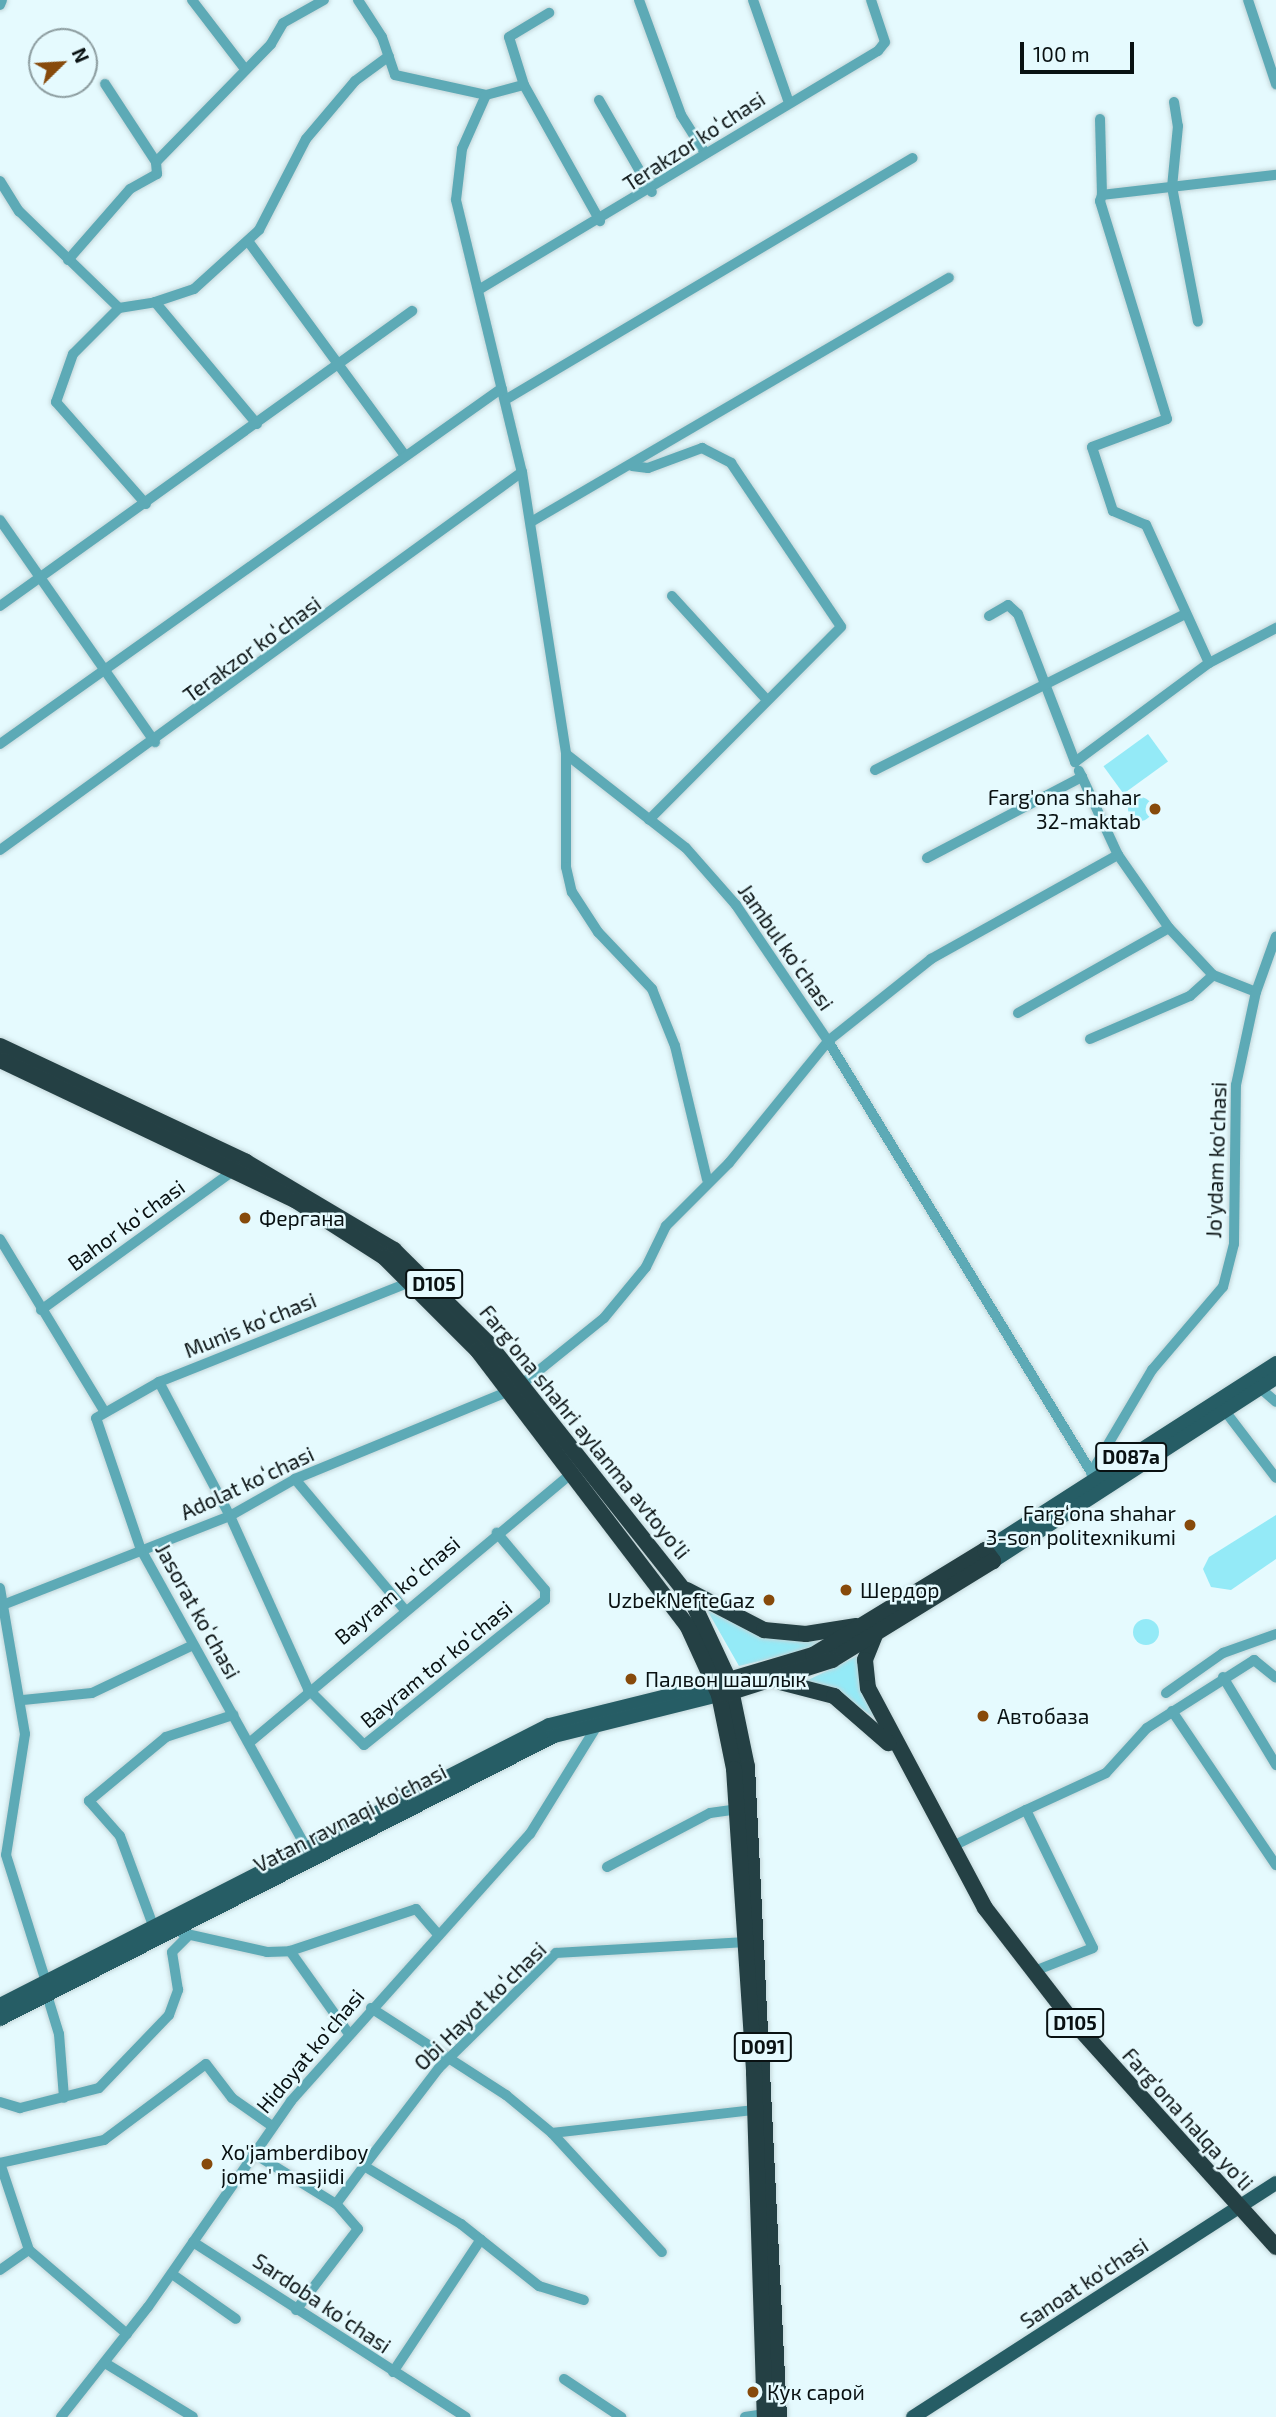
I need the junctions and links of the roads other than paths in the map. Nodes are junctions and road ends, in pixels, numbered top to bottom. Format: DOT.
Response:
graph roads {
  1 [pos="192,0"];
  2 [pos="324,0"];
  3 [pos="358,0"];
  4 [pos="639,0"];
  5 [pos="753,0"];
  6 [pos="871,0"];
  7 [pos="1248,0"];
  8 [pos="550,13"];
  9 [pos="388,56"];
  10 [pos="244,69"];
  11 [pos="105,84"];
  12 [pos="1276,84"];
  13 [pos="524,85"];
  14 [pos="486,95"];
  15 [pos="598,100"];
  16 [pos="1174,102"];
  17 [pos="789,103"];
  18 [pos="1100,119"];
  19 [pos="705,153"];
  20 [pos="912,158"];
  21 [pos="156,162"];
  22 [pos="1276,175"];
  23 [pos="0,181"];
  24 [pos="1172,187"];
  25 [pos="652,191"];
  26 [pos="1102,195"];
  27 [pos="600,221"];
  28 [pos="248,241"];
  29 [pos="68,260"];
  30 [pos="949,278"];
  31 [pos="480,289"];
  32 [pos="155,302"];
  33 [pos="119,308"];
  34 [pos="412,311"];
  35 [pos="1198,322"];
  36 [pos="340,362"];
  37 [pos="502,388"];
  38 [pos="506,400"];
  39 [pos="257,424"];
  40 [pos="403,453"];
  41 [pos="632,466"];
  42 [pos="522,472"];
  43 [pos="146,504"];
  44 [pos="0,520"];
  45 [pos="531,522"];
  46 [pos="41,577"];
  47 [pos="672,596"];
  48 [pos="0,606"];
  49 [pos="1183,615"];
  50 [pos="989,617"];
  51 [pos="1276,628"];
  52 [pos="1209,663"];
  53 [pos="105,670"];
  54 [pos="1046,683"];
  55 [pos="766,699"];
  56 [pos="155,742"];
  57 [pos="0,744"];
  58 [pos="566,754"];
  59 [pos="1074,762"];
  60 [pos="875,770"];
  61 [pos="1082,777"];
  62 [pos="649,820"];
  63 [pos="0,850"];
  64 [pos="1118,855"];
  65 [pos="927,858"];
  66 [pos="1169,928"];
  67 [pos="1276,936"];
  68 [pos="1213,975"];
  69 [pos="1256,992"];
  70 [pos="1018,1013"];
  71 [pos="1090,1039"];
  72 [pos="828,1041"];
  73 [pos="0,1046"];
  74 [pos="0,1060"];
  75 [pos="94,1098"];
  76 [pos="233,1171"];
  77 [pos="707,1179"];
  78 [pos="0,1239"];
  79 [pos="413,1281"];
  80 [pos="41,1310"];
  81 [pos="1276,1363"];
  82 [pos="1276,1378"];
  83 [pos="159,1382"];
  84 [pos="516,1387"];
  85 [pos="1261,1388"];
  86 [pos="1276,1402"];
  87 [pos="103,1409"];
  88 [pos="1225,1411"];
  89 [pos="573,1472"];
  90 [pos="1094,1476"];
  91 [pos="1276,1478"];
  92 [pos="295,1479"];
  93 [pos="230,1516"];
  94 [pos="497,1532"];
  95 [pos="141,1550"];
  96 [pos="989,1555"];
  97 [pos="681,1586"];
  98 [pos="0,1588"];
  99 [pos="2,1606"];
  100 [pos="404,1609"];
  101 [pos="872,1629"];
  102 [pos="1276,1634"];
  103 [pos="193,1644"];
  104 [pos="1223,1678"];
  105 [pos="1276,1678"];
  106 [pos="778,1681"];
  107 [pos="724,1688"];
  108 [pos="308,1689"];
  109 [pos="1166,1693"];
  110 [pos="23,1700"];
  111 [pos="1172,1711"];
  112 [pos="233,1715"];
  113 [pos="600,1721"];
  114 [pos="249,1743"];
  115 [pos="1276,1765"];
  116 [pos="910,1772"];
  117 [pos="737,1810"];
  118 [pos="1026,1810"];
  119 [pos="951,1847"];
  120 [pos="307,1849"];
  121 [pos="1276,1865"];
  122 [pos="607,1867"];
  123 [pos="154,1928"];
  124 [pos="437,1933"];
  125 [pos="183,1934"];
  126 [pos="746,1942"];
  127 [pos="290,1951"];
  128 [pos="1032,1972"];
  129 [pos="69,1977"];
  130 [pos="46,1988"];
  131 [pos="0,2005"];
  132 [pos="371,2008"];
  133 [pos="0,2019"];
  134 [pos="349,2034"];
  135 [pos="445,2062"];
  136 [pos="64,2098"];
  137 [pos="0,2102"];
  138 [pos="755,2110"];
  139 [pos="272,2126"];
  140 [pos="552,2133"];
  141 [pos="253,2153"];
  142 [pos="0,2163"];
  143 [pos="364,2166"];
  144 [pos="1276,2183"];
  145 [pos="336,2204"];
  146 [pos="1238,2207"];
  147 [pos="481,2239"];
  148 [pos="193,2242"];
  149 [pos="1276,2247"];
  150 [pos="29,2250"];
  151 [pos="662,2252"];
  152 [pos="0,2270"];
  153 [pos="172,2274"];
  154 [pos="584,2300"];
  155 [pos="296,2310"];
  156 [pos="236,2319"];
  157 [pos="127,2334"];
  158 [pos="105,2363"];
  159 [pos="393,2372"];
  160 [pos="564,2379"];
  161 [pos="770,2416"];
  162 [pos="61,2417"];
  163 [pos="193,2417"];
  164 [pos="466,2417"];
  165 [pos="621,2417"];
  166 [pos="745,2417"];
  167 [pos="914,2417"];
  1 -- 10 [label="street"];
  2 -- 10 [label="street"];
  3 -- 9 [label="street"];
  4 -- 19 [label="street"];
  5 -- 17 [label="street"];
  6 -- 17 [label="street, Terakzor koʻchasi"];
  7 -- 12 [label="street"];
  8 -- 13 [label="street"];
  9 -- 14 [label="street"];
  9 -- 28 [label="street"];
  10 -- 21 [label="street"];
  11 -- 21 [label="street"];
  13 -- 14 [label="street"];
  13 -- 27 [label="street"];
  14 -- 31 [label="street"];
  15 -- 25 [label="street"];
  16 -- 24 [label="street"];
  17 -- 19 [label="street, Terakzor koʻchasi"];
  18 -- 26 [label="street"];
  19 -- 25 [label="street, Terakzor koʻchasi"];
  20 -- 38 [label="street"];
  21 -- 29 [label="street"];
  22 -- 24 [label="street"];
  23 -- 29 [label="street"];
  24 -- 26 [label="street"];
  24 -- 35 [label="street"];
  25 -- 27 [label="street, Terakzor koʻchasi"];
  26 -- 49 [label="street"];
  27 -- 31 [label="street, Terakzor koʻchasi"];
  28 -- 32 [label="street"];
  28 -- 36 [label="street"];
  29 -- 33 [label="street"];
  30 -- 41 [label="street"];
  31 -- 37 [label="street"];
  32 -- 33 [label="street"];
  32 -- 39 [label="street"];
  33 -- 43 [label="street"];
  34 -- 36 [label="street"];
  36 -- 39 [label="street"];
  36 -- 40 [label="street"];
  37 -- 38 [label="street"];
  37 -- 40 [label="street"];
  38 -- 42 [label="street"];
  39 -- 43 [label="street"];
  40 -- 53 [label="street"];
  41 -- 45 [label="street"];
  41 -- 55 [label="street"];
  42 -- 45 [label="street"];
  42 -- 56 [label="street, Terakzor koʻchasi"];
  43 -- 46 [label="street"];
  44 -- 46 [label="street"];
  45 -- 58 [label="street"];
  46 -- 48 [label="street"];
  46 -- 53 [label="street"];
  47 -- 55 [label="street"];
  49 -- 52 [label="street"];
  49 -- 54 [label="street"];
  50 -- 54 [label="street"];
  51 -- 52 [label="street"];
  52 -- 59 [label="street"];
  53 -- 56 [label="street"];
  53 -- 57 [label="street"];
  54 -- 59 [label="street"];
  54 -- 60 [label="street"];
  55 -- 62 [label="street"];
  56 -- 63 [label="street, Terakzor koʻchasi"];
  58 -- 62 [label="street, Jambul koʻchasi"];
  58 -- 77 [label="street"];
  59 -- 61 [label="street"];
  61 -- 64 [label="street"];
  61 -- 65 [label="street"];
  62 -- 72 [label="street, Jambul koʻchasi"];
  64 -- 66 [label="street"];
  64 -- 72 [label="street, Adolat koʻchasi"];
  66 -- 68 [label="street"];
  66 -- 70 [label="street"];
  67 -- 69 [label="street, Jo'ydam ko'chasi"];
  68 -- 69 [label="street"];
  68 -- 71 [label="street"];
  69 -- 90 [label="street, Jo'ydam ko'chasi"];
  72 -- 77 [label="street, Adolat koʻchasi"];
  72 -- 90 [label="street, Jambul koʻchasi"];
  73 -- 75 [label="highway, Farg‘ona shahri aylanma avtoyo‘li / D105"];
  74 -- 75 [label="highway, Farg‘ona shahri aylanma avtoyo‘li / D105"];
  75 -- 76 [label="highway, Farg‘ona shahri aylanma avtoyo‘li / D105"];
  75 -- 84 [label="highway, Farg‘ona shahri aylanma avtoyo‘li / D105"];
  76 -- 79 [label="highway, Farg‘ona shahri aylanma avtoyo‘li / D105"];
  76 -- 80 [label="street, Bahor koʻchasi"];
  77 -- 84 [label="street, Adolat koʻchasi"];
  78 -- 80 [label="street"];
  79 -- 83 [label="street, Munis koʻchasi"];
  79 -- 84 [label="highway, Farg‘ona shahri aylanma avtoyo‘li / D105"];
  80 -- 87 [label="street"];
  81 -- 90 [label="main road, D087a"];
  82 -- 85 [label="main road, D087a"];
  83 -- 87 [label="street, Munis koʻchasi"];
  83 -- 93 [label="street, Bayram tor koʻchasi"];
  84 -- 89 [label="highway, Farg‘ona shahri aylanma avtoyo‘li / D105"];
  84 -- 92 [label="street, Adolat koʻchasi"];
  84 -- 97 [label="highway, Farg‘ona shahri aylanma avtoyo‘li / D105"];
  85 -- 86 [label="street"];
  85 -- 88 [label="main road, D087a"];
  87 -- 95 [label="street, Jasorat koʻchasi"];
  88 -- 91 [label="street"];
  88 -- 96 [label="main road, D087a"];
  89 -- 94 [label="street, Bayram koʻchasi"];
  89 -- 107 [label="highway, Farg‘ona shahri aylanma avtoyo‘li / D105"];
  90 -- 96 [label="main road, D087a"];
  92 -- 93 [label="street, Adolat koʻchasi"];
  92 -- 100 [label="street"];
  93 -- 95 [label="street, Adolat koʻchasi"];
  93 -- 108 [label="street, Bayram tor koʻchasi"];
  94 -- 100 [label="street, Bayram koʻchasi"];
  94 -- 108 [label="street, Bayram tor koʻchasi"];
  95 -- 99 [label="street, Adolat koʻchasi"];
  95 -- 103 [label="street, Jasorat koʻchasi"];
  96 -- 101 [label="highway, D105"];
  97 -- 101 [label="highway, D105"];
  97 -- 107 [label="highway, Farg‘ona shahri aylanma avtoyo‘li / D105"];
  98 -- 99 [label="street"];
  99 -- 110 [label="street"];
  100 -- 108 [label="street, Bayram koʻchasi"];
  101 -- 106 [label="highway, D105"];
  101 -- 107 [label="highway, D105"];
  101 -- 116 [label="highway, D105"];
  102 -- 109 [label="street"];
  103 -- 110 [label="street"];
  103 -- 112 [label="street, Jasorat koʻchasi"];
  104 -- 105 [label="street"];
  104 -- 111 [label="street"];
  104 -- 115 [label="street"];
  106 -- 107 [label="highway, D105"];
  106 -- 116 [label="highway, D105"];
  107 -- 113 [label="main road, Vatan ravnaqi ko'chasi"];
  107 -- 117 [label="highway, D091"];
  107 -- 120 [label="main road, Vatan ravnaqi ko'chasi"];
  107 -- 161 [label="highway, D091"];
  108 -- 114 [label="street, Bayram koʻchasi"];
  110 -- 130 [label="street"];
  111 -- 118 [label="street"];
  111 -- 121 [label="street"];
  112 -- 114 [label="street, Jasorat koʻchasi"];
  112 -- 123 [label="street"];
  113 -- 124 [label="street, Hidoyat ko'chasi"];
  113 -- 125 [label="main road, Vatan ravnaqi ko'chasi"];
  114 -- 120 [label="street, Jasorat koʻchasi"];
  116 -- 119 [label="highway, Farg‘ona halqa yo‘li / D105"];
  117 -- 122 [label="street"];
  117 -- 126 [label="highway, D091"];
  118 -- 119 [label="street"];
  118 -- 128 [label="street"];
  119 -- 128 [label="highway, Farg‘ona halqa yo‘li / D105"];
  120 -- 123 [label="main road, Vatan ravnaqi ko'chasi"];
  123 -- 129 [label="main road, Vatan ravnaqi ko'chasi"];
  124 -- 127 [label="street"];
  124 -- 132 [label="street, Hidoyat ko'chasi"];
  125 -- 127 [label="street"];
  125 -- 129 [label="main road, Vatan ravnaqi ko'chasi"];
  125 -- 136 [label="street"];
  126 -- 135 [label="street, Obi Hayot koʻchasi"];
  126 -- 138 [label="highway, D091"];
  127 -- 134 [label="street"];
  128 -- 146 [label="highway, Farg‘ona halqa yo‘li / D105"];
  129 -- 130 [label="main road, Vatan ravnaqi ko'chasi"];
  130 -- 131 [label="main road, Vatan ravnaqi ko'chasi"];
  130 -- 133 [label="main road, Vatan ravnaqi ko'chasi"];
  130 -- 136 [label="street"];
  132 -- 134 [label="street, Hidoyat ko'chasi"];
  132 -- 135 [label="street"];
  134 -- 139 [label="street, Hidoyat ko'chasi"];
  135 -- 140 [label="street"];
  135 -- 143 [label="street, Obi Hayot koʻchasi"];
  136 -- 137 [label="street"];
  138 -- 140 [label="street"];
  138 -- 161 [label="highway, D091"];
  139 -- 141 [label="street, Hidoyat ko'chasi"];
  139 -- 142 [label="street"];
  140 -- 151 [label="street"];
  141 -- 145 [label="street"];
  141 -- 148 [label="street, Hidoyat ko'chasi"];
  142 -- 150 [label="street"];
  143 -- 145 [label="street, Obi Hayot koʻchasi"];
  143 -- 147 [label="street"];
  144 -- 146 [label="main road, Sanoat ko'chasi"];
  145 -- 155 [label="street"];
  146 -- 149 [label="highway, Farg‘ona halqa yo‘li / D105"];
  146 -- 167 [label="main road, Sanoat ko'chasi"];
  147 -- 154 [label="street"];
  147 -- 159 [label="street"];
  148 -- 153 [label="street, Hidoyat ko'chasi"];
  148 -- 155 [label="street, Sardoba koʻchasi"];
  150 -- 152 [label="street"];
  150 -- 157 [label="street"];
  153 -- 156 [label="street"];
  153 -- 157 [label="street, Hidoyat ko'chasi"];
  155 -- 159 [label="street, Sardoba koʻchasi"];
  157 -- 158 [label="street, Hidoyat ko'chasi"];
  158 -- 162 [label="street, Hidoyat ko'chasi"];
  158 -- 163 [label="street"];
  159 -- 164 [label="street, Sardoba koʻchasi"];
  160 -- 165 [label="street"];
  161 -- 166 [label="street"];
}
